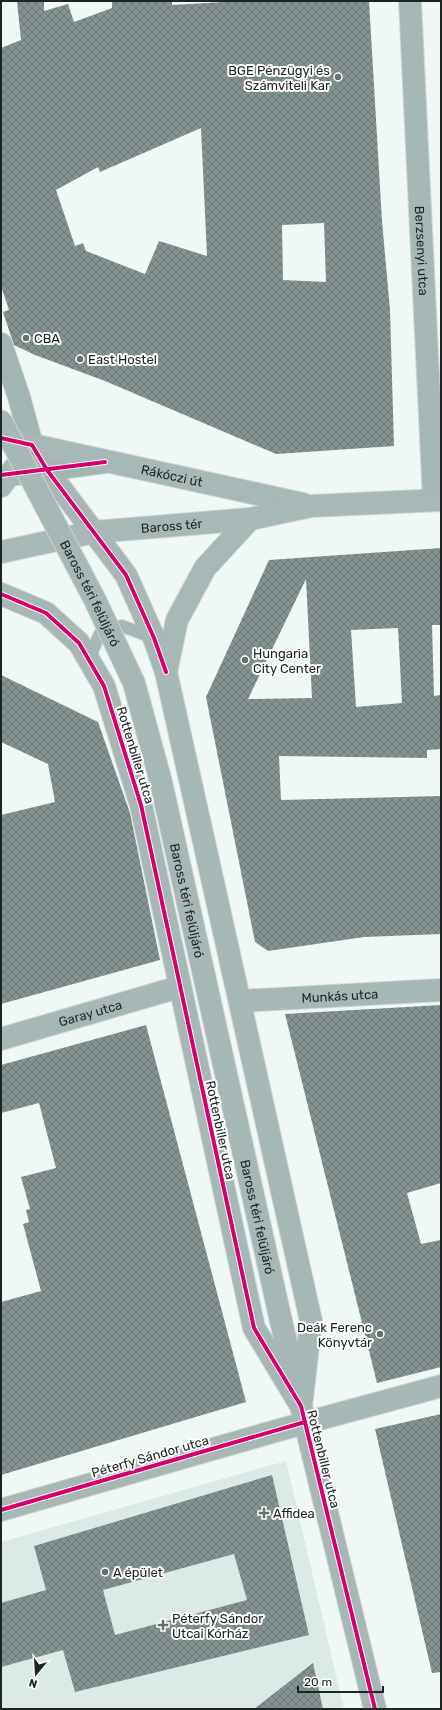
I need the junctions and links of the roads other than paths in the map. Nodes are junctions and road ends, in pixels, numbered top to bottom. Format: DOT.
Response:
graph roads {
  1 [pos="410,1"];
  2 [pos="1,344"];
  3 [pos="1,421"];
  4 [pos="1,438"];
  5 [pos="32,445"];
  6 [pos="105,462"];
  7 [pos="47,470"];
  8 [pos="4,479"];
  9 [pos="438,500"];
  10 [pos="311,506"];
  11 [pos="250,519"];
  12 [pos="94,532"];
  13 [pos="1,552"];
  14 [pos="1,594"];
  15 [pos="154,638"];
  16 [pos="89,658"];
  17 [pos="166,672"];
  18 [pos="179,987"];
  19 [pos="441,990"];
  20 [pos="240,1001"];
  21 [pos="1,1039"];
  22 [pos="441,1386"];
  23 [pos="303,1414"];
  24 [pos="1,1510"];
  25 [pos="375,1709"];
  1 -- 9 [label="street, Berzsenyi utca"];
  2 -- 5 [label="main road"];
  3 -- 23 [label="street, Baross téri felüljáró, bridge"];
  4 -- 5 [label="main road"];
  5 -- 6 [label="main road, Rákóczi út"];
  5 -- 7 [label="street"];
  5 -- 8 [label="main road"];
  6 -- 7 [label="main road"];
  6 -- 10 [label="main road, Rákóczi út"];
  7 -- 8 [label="main road"];
  7 -- 12 [label="street"];
  9 -- 10 [label="main road, Rákóczi út"];
  10 -- 11 [label="main road, Rákóczi út"];
  11 -- 12 [label="main road, Baross tér"];
  11 -- 17 [label="main road"];
  12 -- 13 [label="main road, Baross tér"];
  12 -- 15 [label="street, Rottenbiller utca"];
  14 -- 16 [label="street, Rottenbiller utca"];
  15 -- 16 [label="lane"];
  15 -- 17 [label="street, Rottenbiller utca"];
  16 -- 18 [label="street, Rottenbiller utca"];
  17 -- 20 [label="street, Rottenbiller utca"];
  18 -- 21 [label="street, Garay utca"];
  18 -- 23 [label="street, Rottenbiller utca"];
  19 -- 20 [label="street, Munkás utca"];
  20 -- 23 [label="street, Rottenbiller utca"];
  22 -- 23 [label="street, Péterfy Sándor utca"];
  23 -- 24 [label="street, Péterfy Sándor utca"];
  23 -- 25 [label="street, Rottenbiller utca"];
}
